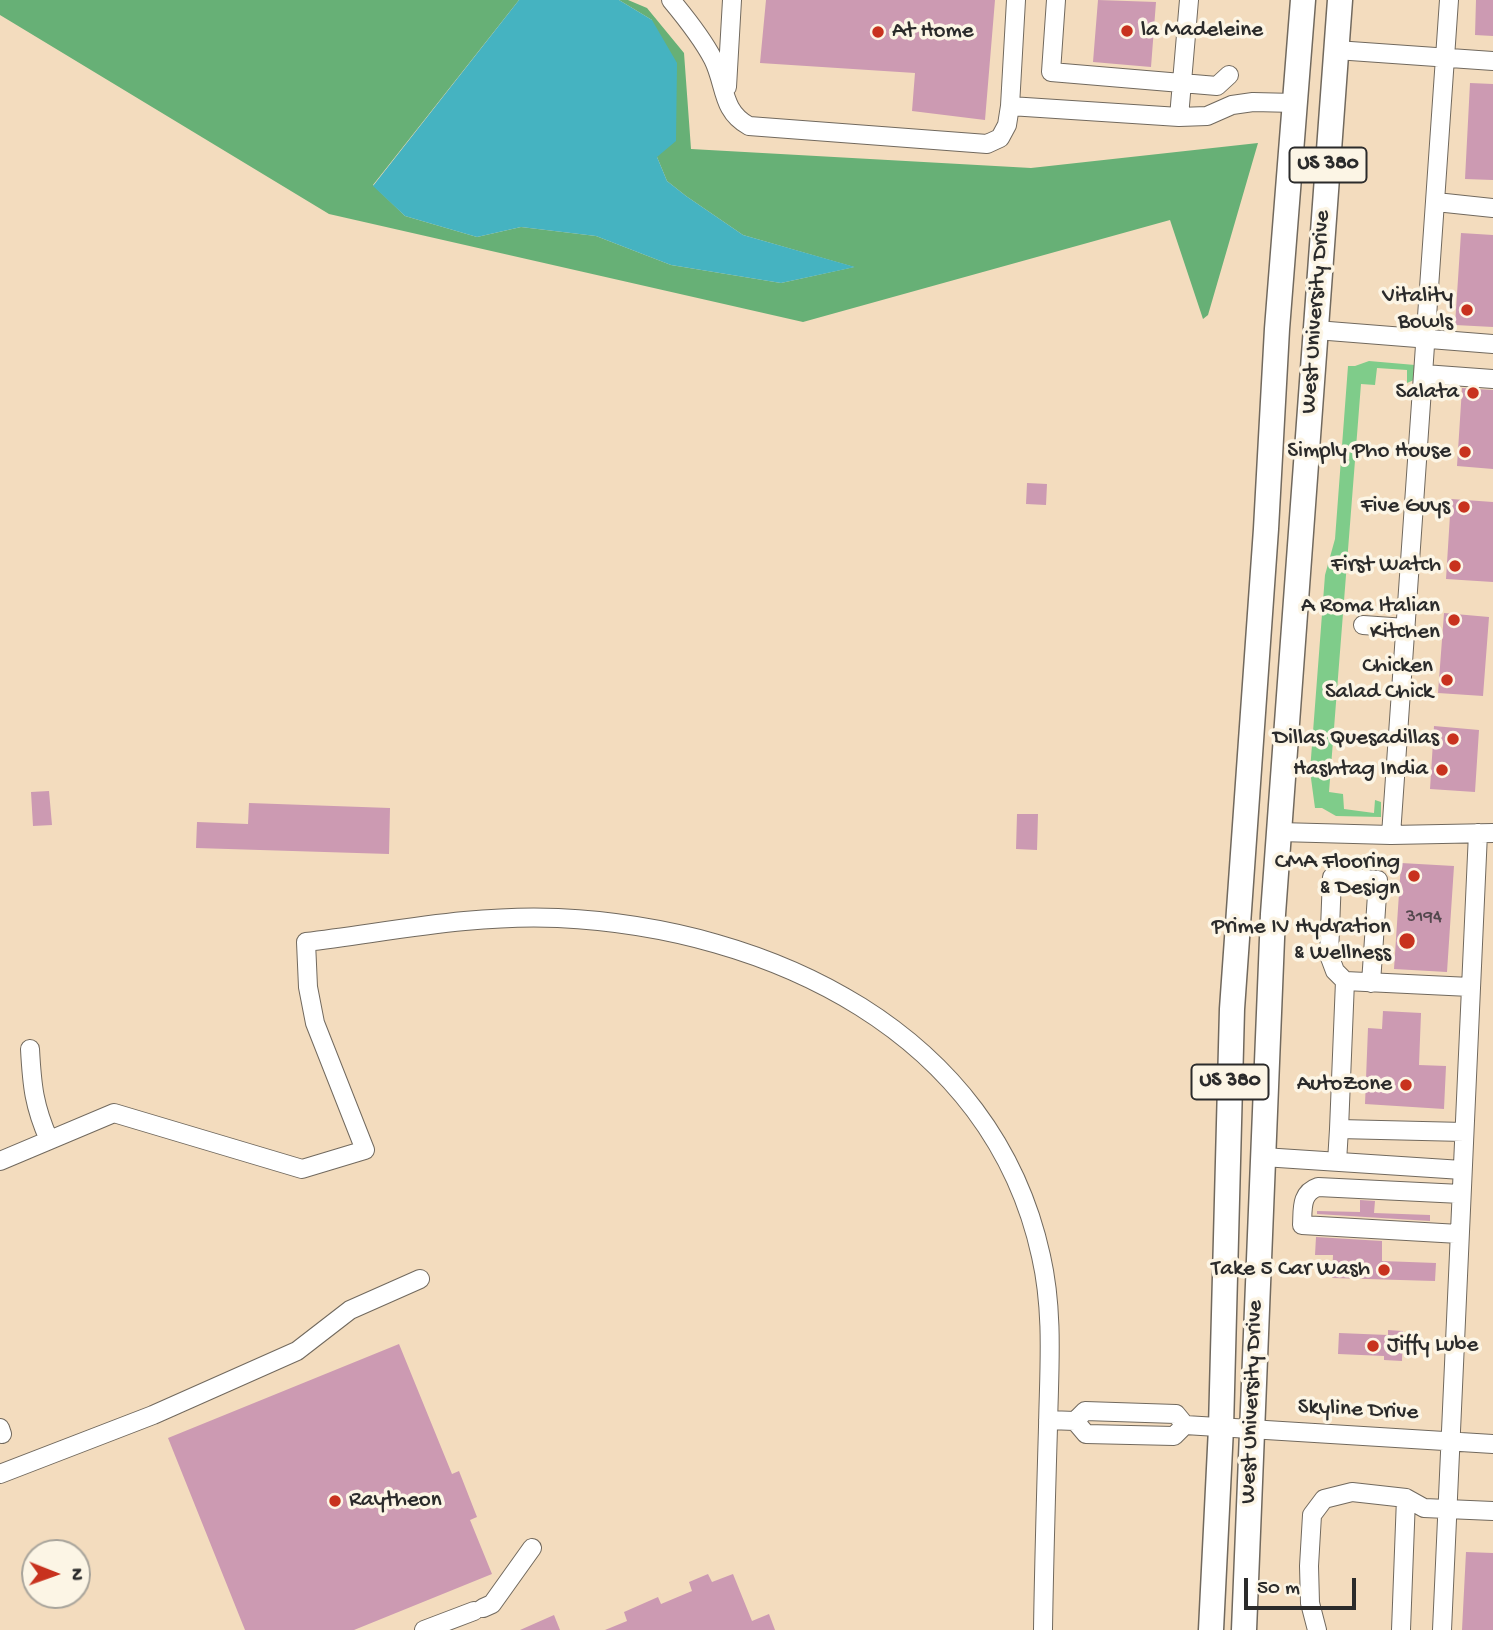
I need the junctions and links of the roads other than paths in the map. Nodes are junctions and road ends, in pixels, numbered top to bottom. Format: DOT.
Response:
graph roads {
  1 [pos="671,0"];
  2 [pos="732,0"];
  3 [pos="1016,0"];
  4 [pos="1056,0"];
  5 [pos="1189,0"];
  6 [pos="1303,0"];
  7 [pos="1340,0"];
  8 [pos="1449,0"];
  9 [pos="1336,51"];
  10 [pos="1445,57"];
  11 [pos="1493,61"];
  12 [pos="1229,75"];
  13 [pos="1182,83"];
  14 [pos="726,99"];
  15 [pos="1010,106"];
  16 [pos="1294,111"];
  17 [pos="1179,117"];
  18 [pos="1436,202"];
  19 [pos="1493,208"];
  20 [pos="1278,328"];
  21 [pos="1316,330"];
  22 [pos="1427,339"];
  23 [pos="1493,344"];
  24 [pos="1424,374"];
  25 [pos="1493,379"];
  26 [pos="1261,597"];
  27 [pos="1363,625"];
  28 [pos="1406,628"];
  29 [pos="1245,831"];
  30 [pos="1279,832"];
  31 [pos="1485,833"];
  32 [pos="1391,835"];
  33 [pos="1345,981"];
  34 [pos="1371,983"];
  35 [pos="1470,987"];
  36 [pos="30,1049"];
  37 [pos="1339,1129"];
  38 [pos="1464,1132"];
  39 [pos="49,1140"];
  40 [pos="1263,1157"];
  41 [pos="0,1160"];
  42 [pos="1337,1162"];
  43 [pos="1462,1170"];
  44 [pos="1461,1194"];
  45 [pos="1459,1234"];
  46 [pos="421,1279"];
  47 [pos="1048,1420"];
  48 [pos="1221,1428"];
  49 [pos="1251,1429"];
  50 [pos="1450,1441"];
  51 [pos="1493,1444"];
  52 [pos="0,1474"];
  53 [pos="1406,1498"];
  54 [pos="1447,1511"];
  55 [pos="1493,1511"];
  56 [pos="532,1548"];
  57 [pos="424,1630"];
  58 [pos="1043,1630"];
  59 [pos="1211,1630"];
  60 [pos="1244,1630"];
  61 [pos="1317,1630"];
  62 [pos="1401,1630"];
  63 [pos="1442,1630"];
  1 -- 14 [label="street"];
  2 -- 14 [label="street"];
  3 -- 15 [label="street"];
  4 -- 13 [label="street"];
  5 -- 13 [label="street"];
  6 -- 16 [label="highway, West University Drive / US 380"];
  7 -- 9 [label="highway, West University Drive / US 380"];
  8 -- 10 [label="street"];
  9 -- 10 [label="street"];
  9 -- 21 [label="highway, West University Drive / US 380"];
  10 -- 11 [label="street"];
  10 -- 18 [label="street"];
  12 -- 13 [label="street"];
  13 -- 17 [label="street"];
  14 -- 15 [label="street"];
  15 -- 17 [label="street"];
  16 -- 17 [label="street"];
  16 -- 20 [label="highway, West University Drive / US 380"];
  16 -- 21 [label="highway"];
  18 -- 19 [label="street"];
  18 -- 22 [label="street"];
  20 -- 21 [label="highway"];
  20 -- 26 [label="highway, West University Drive / US 380"];
  21 -- 22 [label="street"];
  21 -- 30 [label="highway, West University Drive / US 380"];
  22 -- 23 [label="street"];
  22 -- 24 [label="street"];
  24 -- 25 [label="street"];
  24 -- 28 [label="street"];
  26 -- 29 [label="highway, West University Drive / US 380"];
  26 -- 30 [label="highway"];
  27 -- 28 [label="street"];
  28 -- 32 [label="street"];
  29 -- 30 [label="highway"];
  29 -- 48 [label="highway, West University Drive / US 380"];
  30 -- 32 [label="street"];
  30 -- 40 [label="highway, West University Drive / US 380"];
  31 -- 32 [label="street"];
  31 -- 35 [label="street"];
  33 -- 34 [label="street"];
  33 -- 34 [label="street"];
  33 -- 37 [label="street"];
  34 -- 35 [label="street"];
  35 -- 38 [label="street"];
  36 -- 39 [label="street"];
  37 -- 38 [label="street"];
  37 -- 42 [label="street"];
  38 -- 43 [label="street"];
  39 -- 41 [label="street"];
  39 -- 47 [label="street"];
  40 -- 42 [label="street"];
  40 -- 49 [label="highway, West University Drive / US 380"];
  42 -- 43 [label="street"];
  43 -- 44 [label="street"];
  44 -- 45 [label="street"];
  44 -- 45 [label="street"];
  45 -- 50 [label="street"];
  46 -- 52 [label="street"];
  47 -- 48 [label="street, Skyline Drive"];
  47 -- 58 [label="street"];
  48 -- 49 [label="street, Skyline Drive"];
  48 -- 59 [label="highway, West University Drive / US 380"];
  49 -- 50 [label="street, Skyline Drive"];
  49 -- 60 [label="highway, West University Drive / US 380"];
  50 -- 51 [label="street, Skyline Drive"];
  50 -- 54 [label="street"];
  53 -- 54 [label="street"];
  53 -- 61 [label="street"];
  53 -- 62 [label="street"];
  54 -- 55 [label="street"];
  54 -- 63 [label="street"];
  56 -- 57 [label="street"];
}
